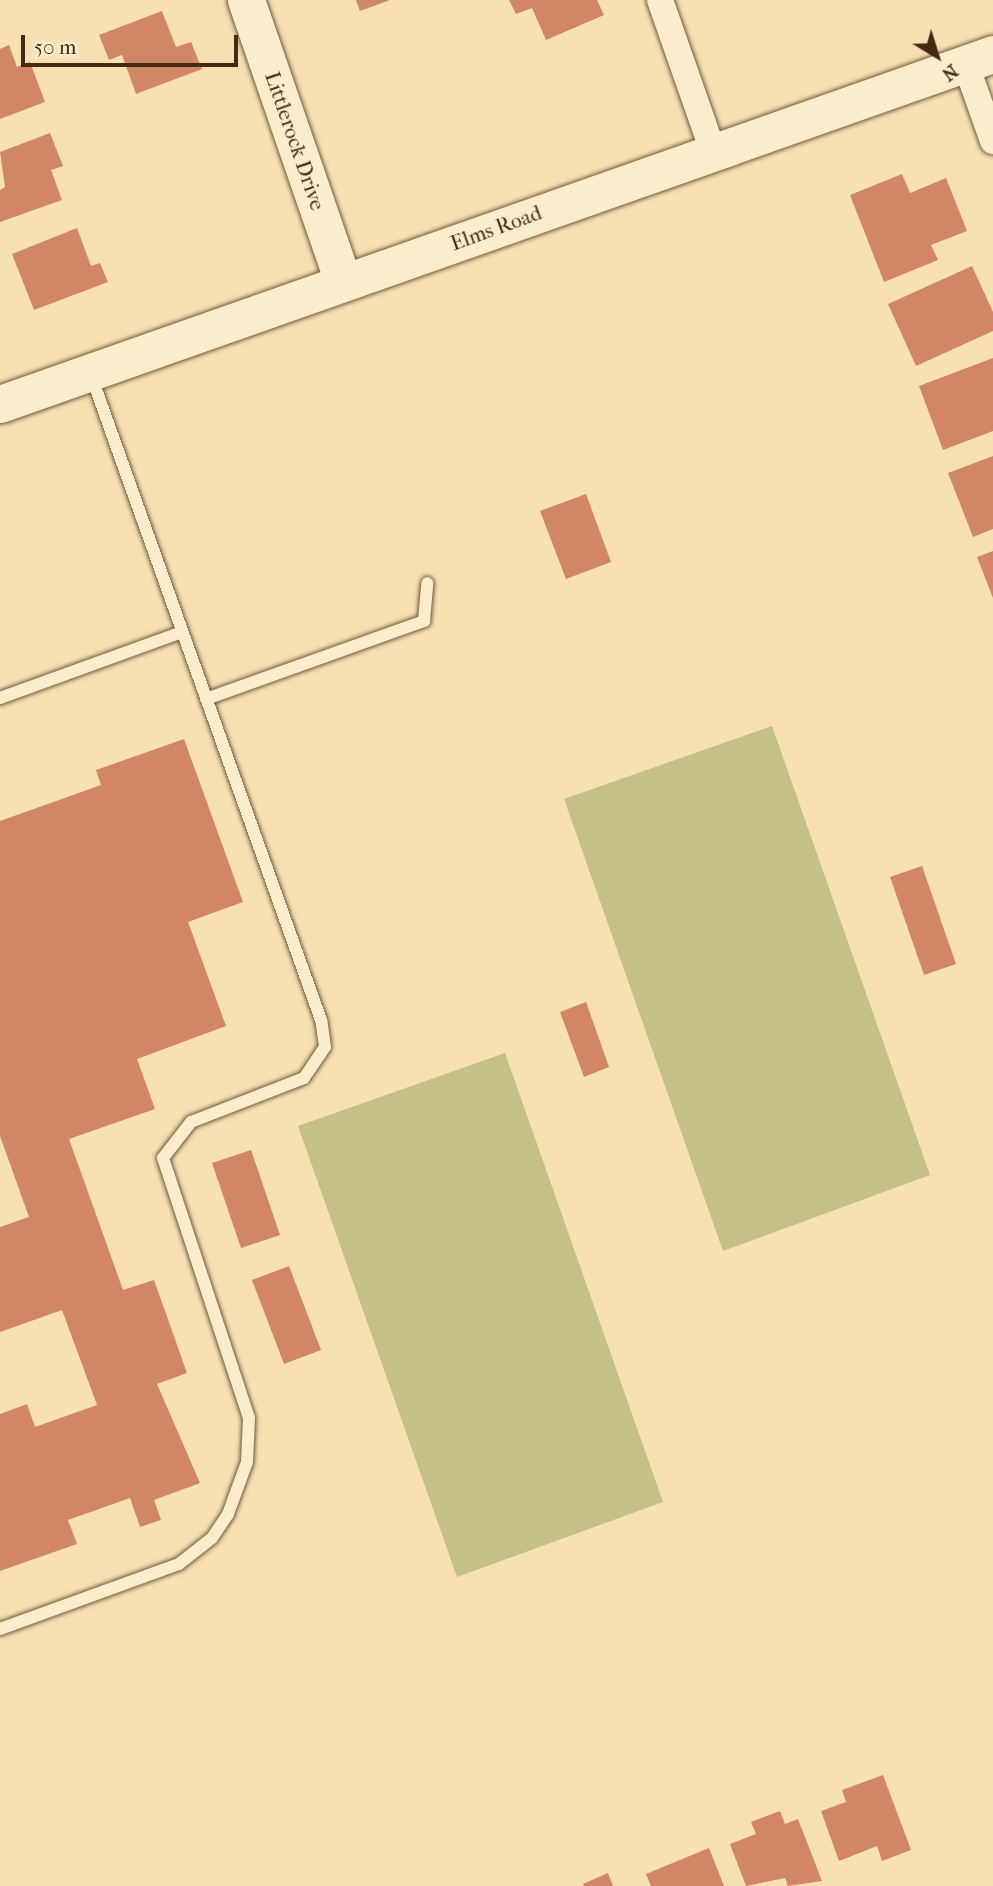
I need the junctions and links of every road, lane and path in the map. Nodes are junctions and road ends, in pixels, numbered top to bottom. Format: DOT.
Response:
graph roads {
  1 [pos="246,0"];
  2 [pos="660,0"];
  3 [pos="979,58"];
  4 [pos="993,141"];
  5 [pos="713,151"];
  6 [pos="343,282"];
  7 [pos="90,372"];
  8 [pos="0,404"];
  9 [pos="428,583"];
  10 [pos="182,632"];
  11 [pos="0,698"];
  12 [pos="206,699"];
  13 [pos="0,1629"];
  1 -- 6 [label="main road, Littlerock Drive"];
  2 -- 5 [label="street"];
  3 -- 4 [label="street"];
  3 -- 5 [label="main road, Elms Road"];
  5 -- 6 [label="main road, Elms Road"];
  6 -- 7 [label="main road, Elms Road"];
  7 -- 8 [label="main road, Elms Road"];
  7 -- 10 [label="lane"];
  9 -- 12 [label="lane"];
  10 -- 11 [label="lane"];
  10 -- 12 [label="lane"];
  12 -- 13 [label="lane"];
}
